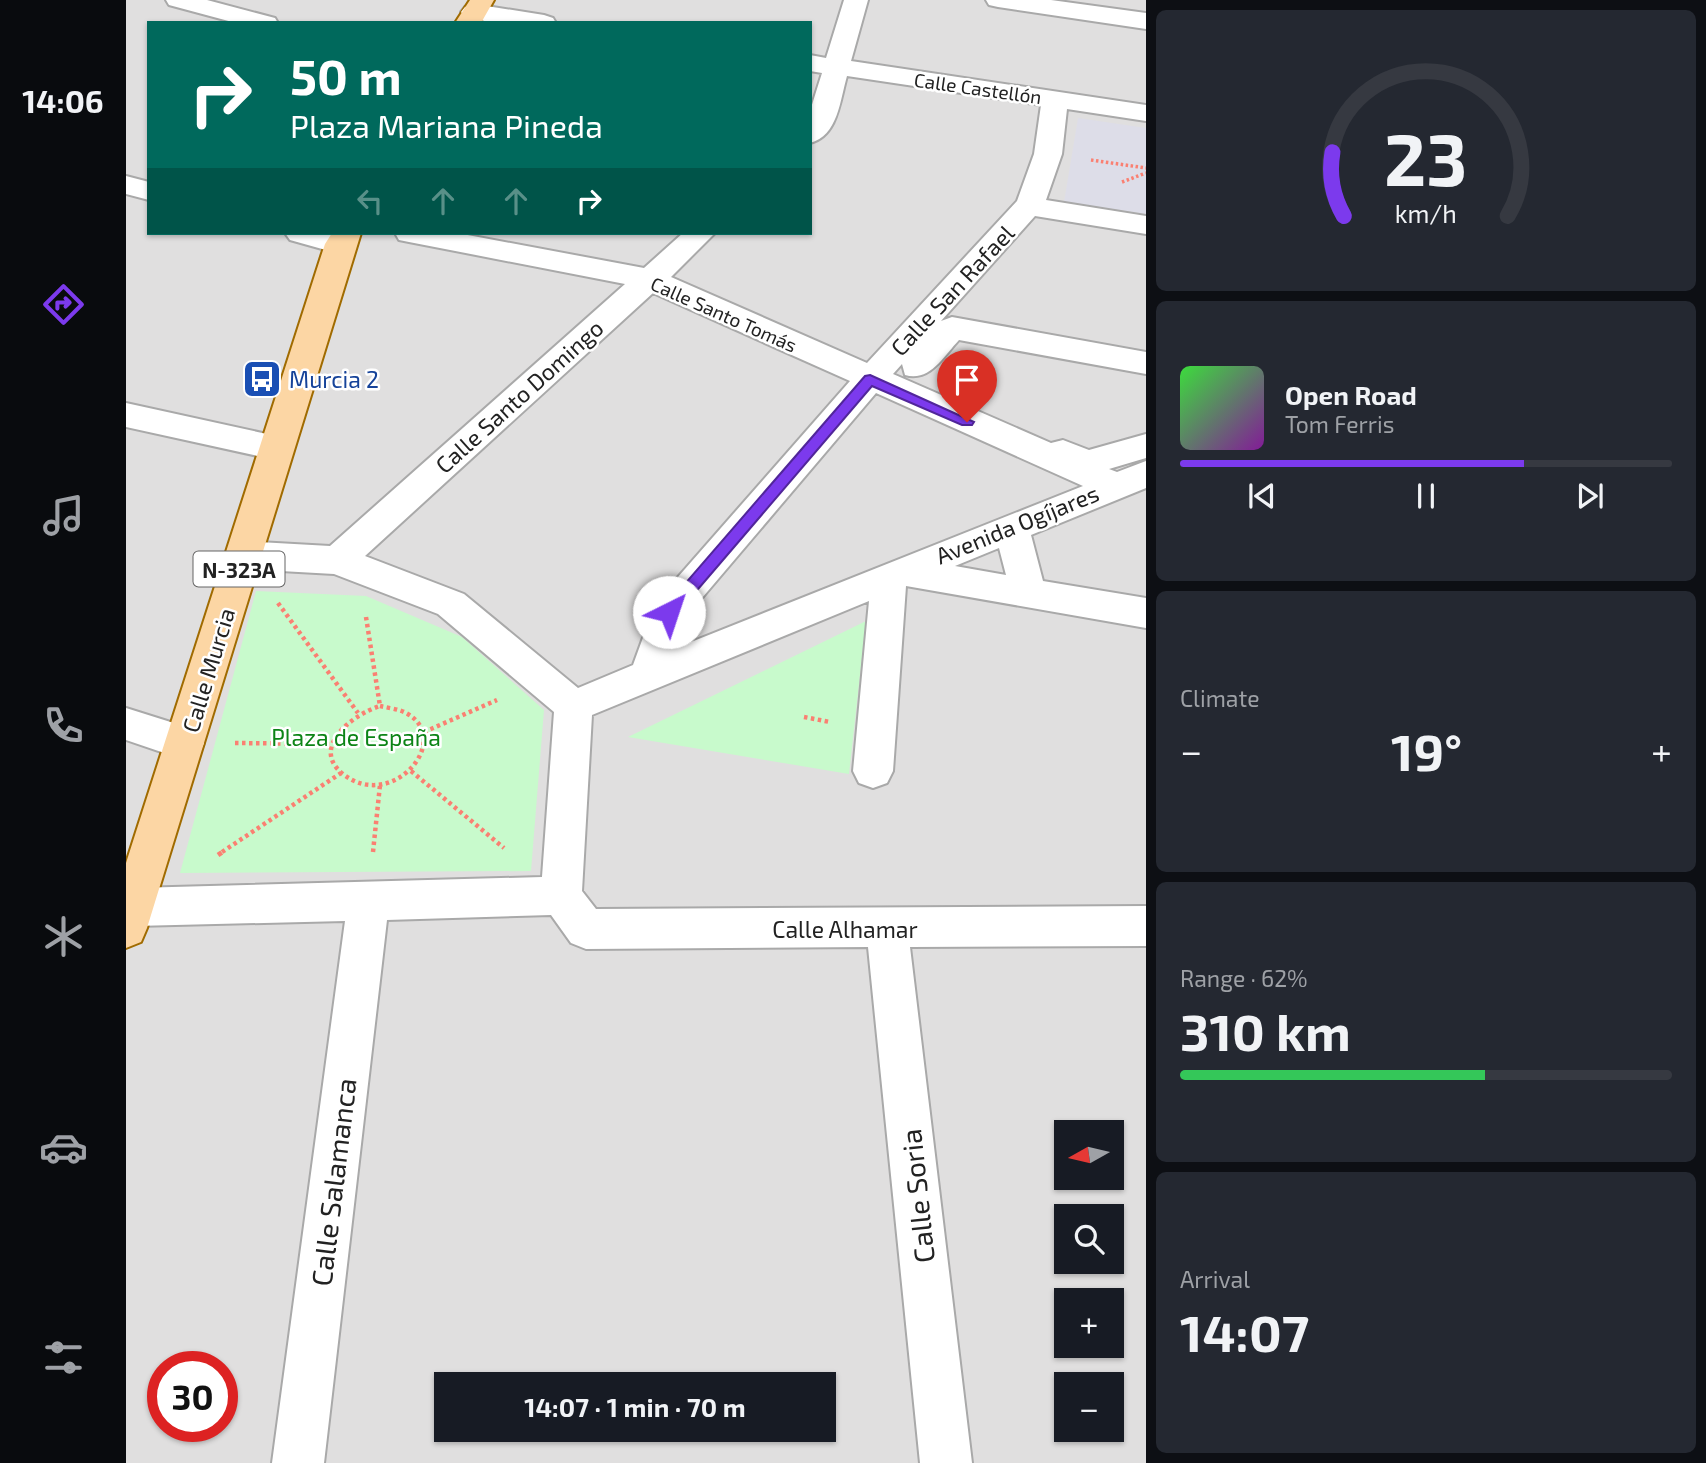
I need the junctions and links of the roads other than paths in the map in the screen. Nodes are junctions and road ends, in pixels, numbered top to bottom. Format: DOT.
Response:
graph roads {
  1 [pos="178,0"];
  2 [pos="856,0"];
  3 [pos="998,0"];
  4 [pos="475,12"];
  5 [pos="258,21"];
  6 [pos="531,21"];
  7 [pos="1146,21"];
  8 [pos="812,62"];
  9 [pos="837,66"];
  10 [pos="1055,99"];
  11 [pos="1146,113"];
  12 [pos="812,133"];
  13 [pos="126,185"];
  14 [pos="147,190"];
  15 [pos="1030,204"];
  16 [pos="1146,225"];
  17 [pos="317,235"];
  18 [pos="418,235"];
  19 [pos="699,235"];
  20 [pos="343,238"];
  21 [pos="649,279"];
  22 [pos="929,313"];
  23 [pos="1146,351"];
  24 [pos="1146,363"];
  25 [pos="870,379"];
  26 [pos="126,415"];
  27 [pos="1146,446"];
  28 [pos="276,448"];
  29 [pos="1146,474"];
  30 [pos="1114,485"];
  31 [pos="1011,526"];
  32 [pos="243,555"];
  33 [pos="348,564"];
  34 [pos="895,574"];
  35 [pos="1028,593"];
  36 [pos="1146,613"];
  37 [pos="649,675"];
  38 [pos="573,706"];
  39 [pos="126,724"];
  40 [pos="185,743"];
  41 [pos="873,771"];
  42 [pos="561,896"];
  43 [pos="369,902"];
  44 [pos="130,918"];
  45 [pos="1146,926"];
  46 [pos="887,930"];
  47 [pos="298,1463"];
  48 [pos="946,1463"];
  1 -- 5 [label="street"];
  2 -- 9 [label="street"];
  3 -- 7 [label="street"];
  4 -- 6 [label="street"];
  8 -- 9 [label="street, Calle Castellón"];
  9 -- 10 [label="street, Calle Castellón"];
  9 -- 12 [label="street"];
  10 -- 11 [label="street, Calle Castellón"];
  10 -- 15 [label="street"];
  13 -- 14 [label="street"];
  15 -- 16 [label="street"];
  15 -- 22 [label="street, Calle San Rafael"];
  17 -- 20 [label="street"];
  18 -- 21 [label="street, Calle Santo Tomás"];
  19 -- 21 [label="street, Calle Santo Domingo"];
  20 -- 28 [label="main road, Calle Murcia / N-323A"];
  21 -- 25 [label="street, Calle Santo Tomás"];
  21 -- 33 [label="street, Calle Santo Domingo"];
  22 -- 23 [label="street"];
  22 -- 25 [label="street, Calle San Rafael"];
  24 -- 27 [label="street"];
  25 -- 30 [label="street, Calle Santo Tomás"];
  25 -- 37 [label="street, Calle San Rafael"];
  26 -- 28 [label="street"];
  28 -- 32 [label="main road, Calle Murcia / N-323A"];
  29 -- 30 [label="street, Avenida Ogíjares"];
  30 -- 31 [label="street, Avenida Ogíjares"];
  31 -- 34 [label="street, Avenida Ogíjares"];
  31 -- 35 [label="street"];
  32 -- 33 [label="street"];
  32 -- 40 [label="main road, Calle Murcia / N-323A"];
  33 -- 38 [label="street"];
  34 -- 35 [label="street"];
  34 -- 37 [label="street, Avenida Ogíjares"];
  34 -- 41 [label="street"];
  35 -- 36 [label="street"];
  37 -- 38 [label="street, Avenida Ogíjares"];
  38 -- 42 [label="street"];
  39 -- 40 [label="street"];
  40 -- 44 [label="main road, Calle Murcia / N-323A"];
  42 -- 43 [label="street"];
  42 -- 46 [label="street, Calle Alhamar"];
  43 -- 44 [label="street"];
  43 -- 47 [label="street, Calle Salamanca"];
  45 -- 46 [label="street, Calle Alhamar"];
  46 -- 48 [label="street, Calle Soria"];
}
